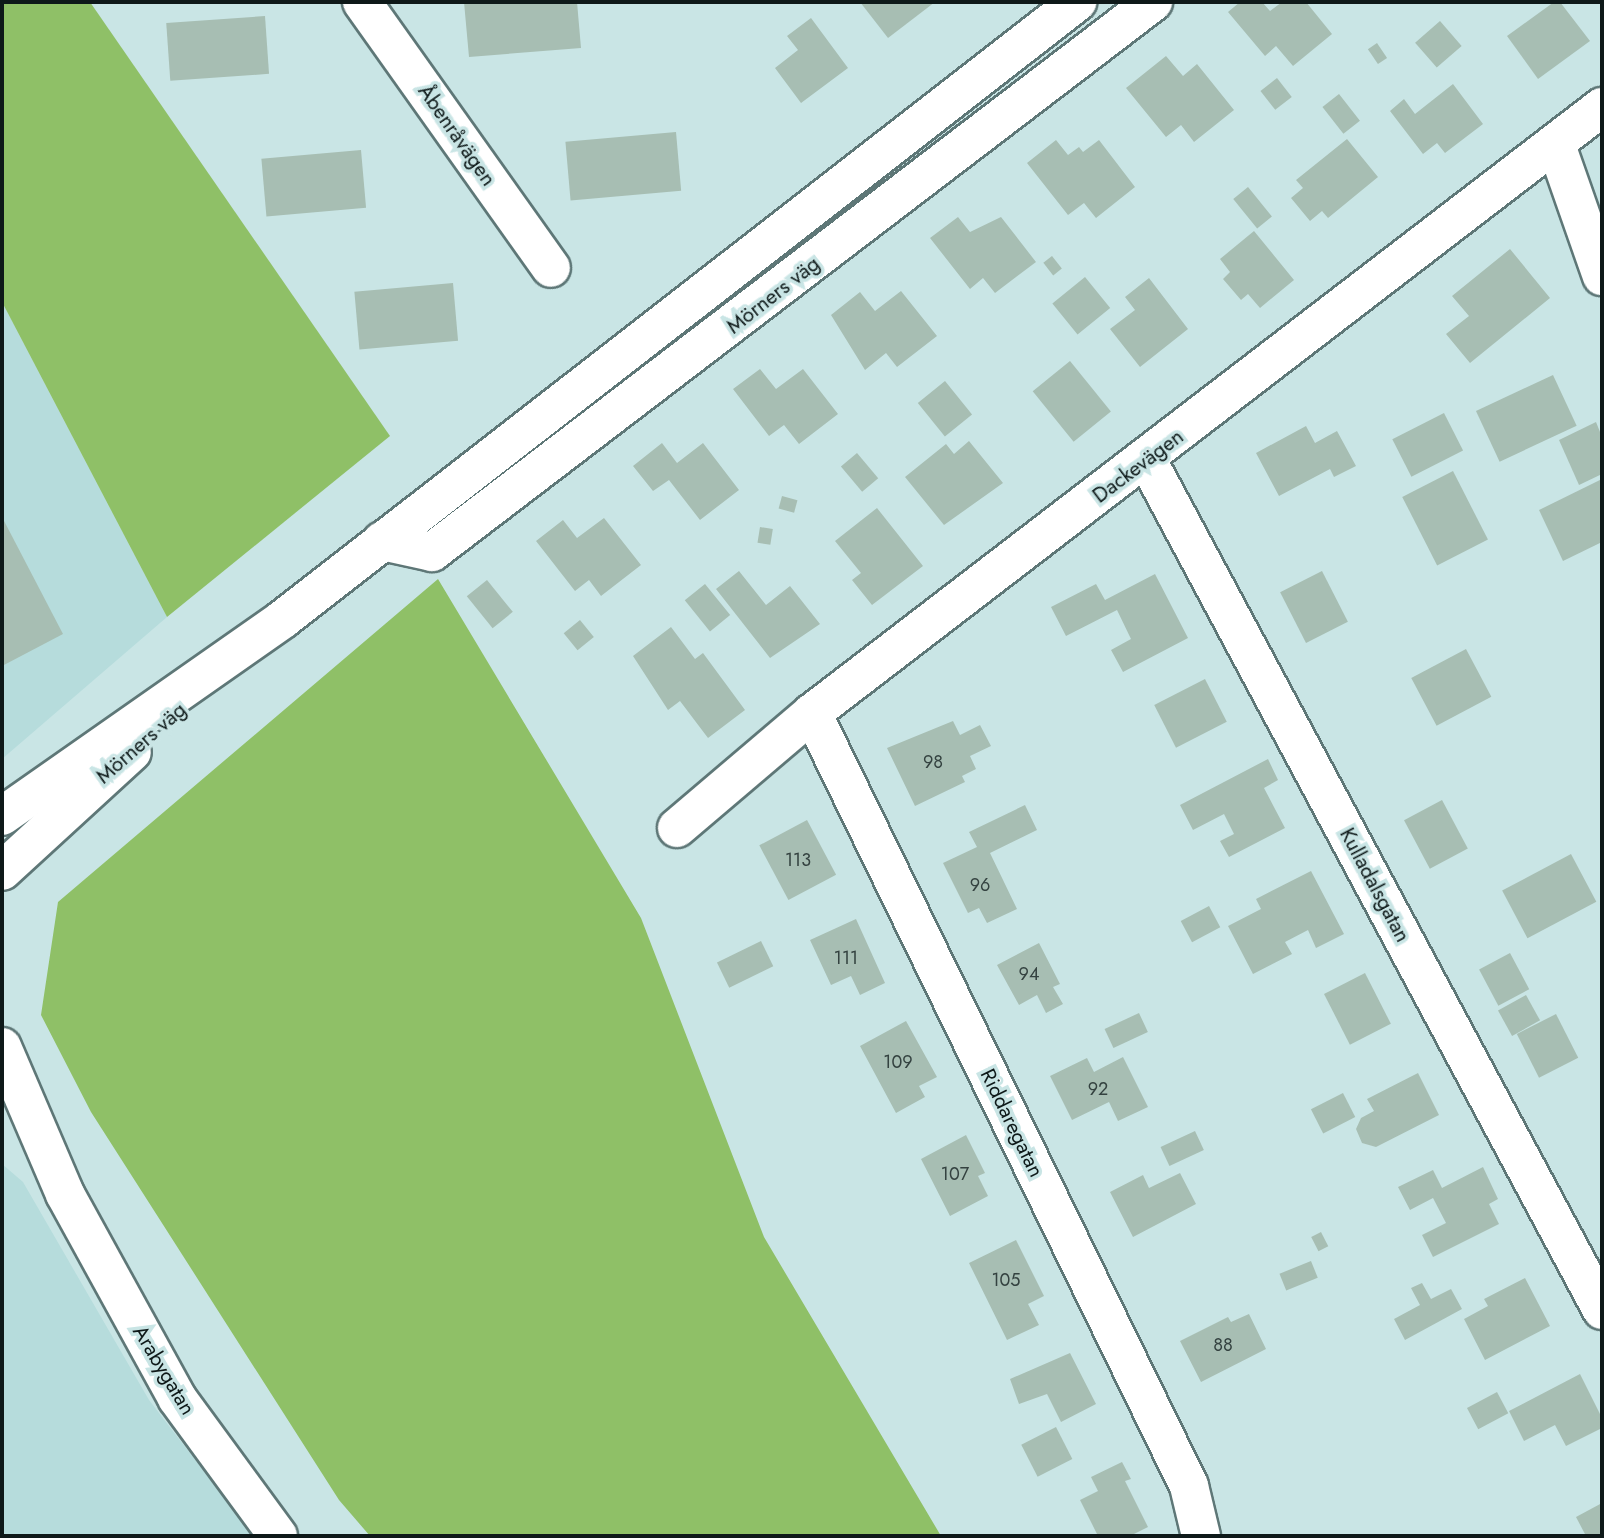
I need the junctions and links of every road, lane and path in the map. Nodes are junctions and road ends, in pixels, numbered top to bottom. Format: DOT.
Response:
graph roads {
  1 [pos="362,2"];
  2 [pos="1077,2"];
  3 [pos="1153,2"];
  4 [pos="1602,107"];
  5 [pos="1556,145"];
  6 [pos="551,268"];
  7 [pos="1602,276"];
  8 [pos="1147,460"];
  9 [pos="382,541"];
  10 [pos="283,619"];
  11 [pos="812,713"];
  12 [pos="2,816"];
  13 [pos="677,828"];
  14 [pos="2,871"];
  15 [pos="2,1047"];
  16 [pos="2,1105"];
  17 [pos="65,1195"];
  18 [pos="1602,1310"];
  19 [pos="278,1536"];
  20 [pos="1201,1536"];
  1 -- 6 [label="street, Åbenråvägen"];
  2 -- 9 [label="street, Mörners väg"];
  3 -- 9 [label="street, Mörners väg"];
  4 -- 5 [label="street, Dackevägen"];
  5 -- 7 [label="street"];
  5 -- 8 [label="street, Dackevägen"];
  8 -- 11 [label="street, Dackevägen"];
  8 -- 18 [label="street, Kulladalsgatan"];
  9 -- 10 [label="street, Mörners väg"];
  10 -- 12 [label="street, Mörners väg"];
  10 -- 14 [label="street, Mörners väg"];
  11 -- 13 [label="street, Dackevägen"];
  11 -- 20 [label="street, Riddaregatan"];
  15 -- 17 [label="street, Arabygatan"];
  16 -- 17 [label="street, Arabygatan"];
  17 -- 19 [label="street, Arabygatan"];
}
